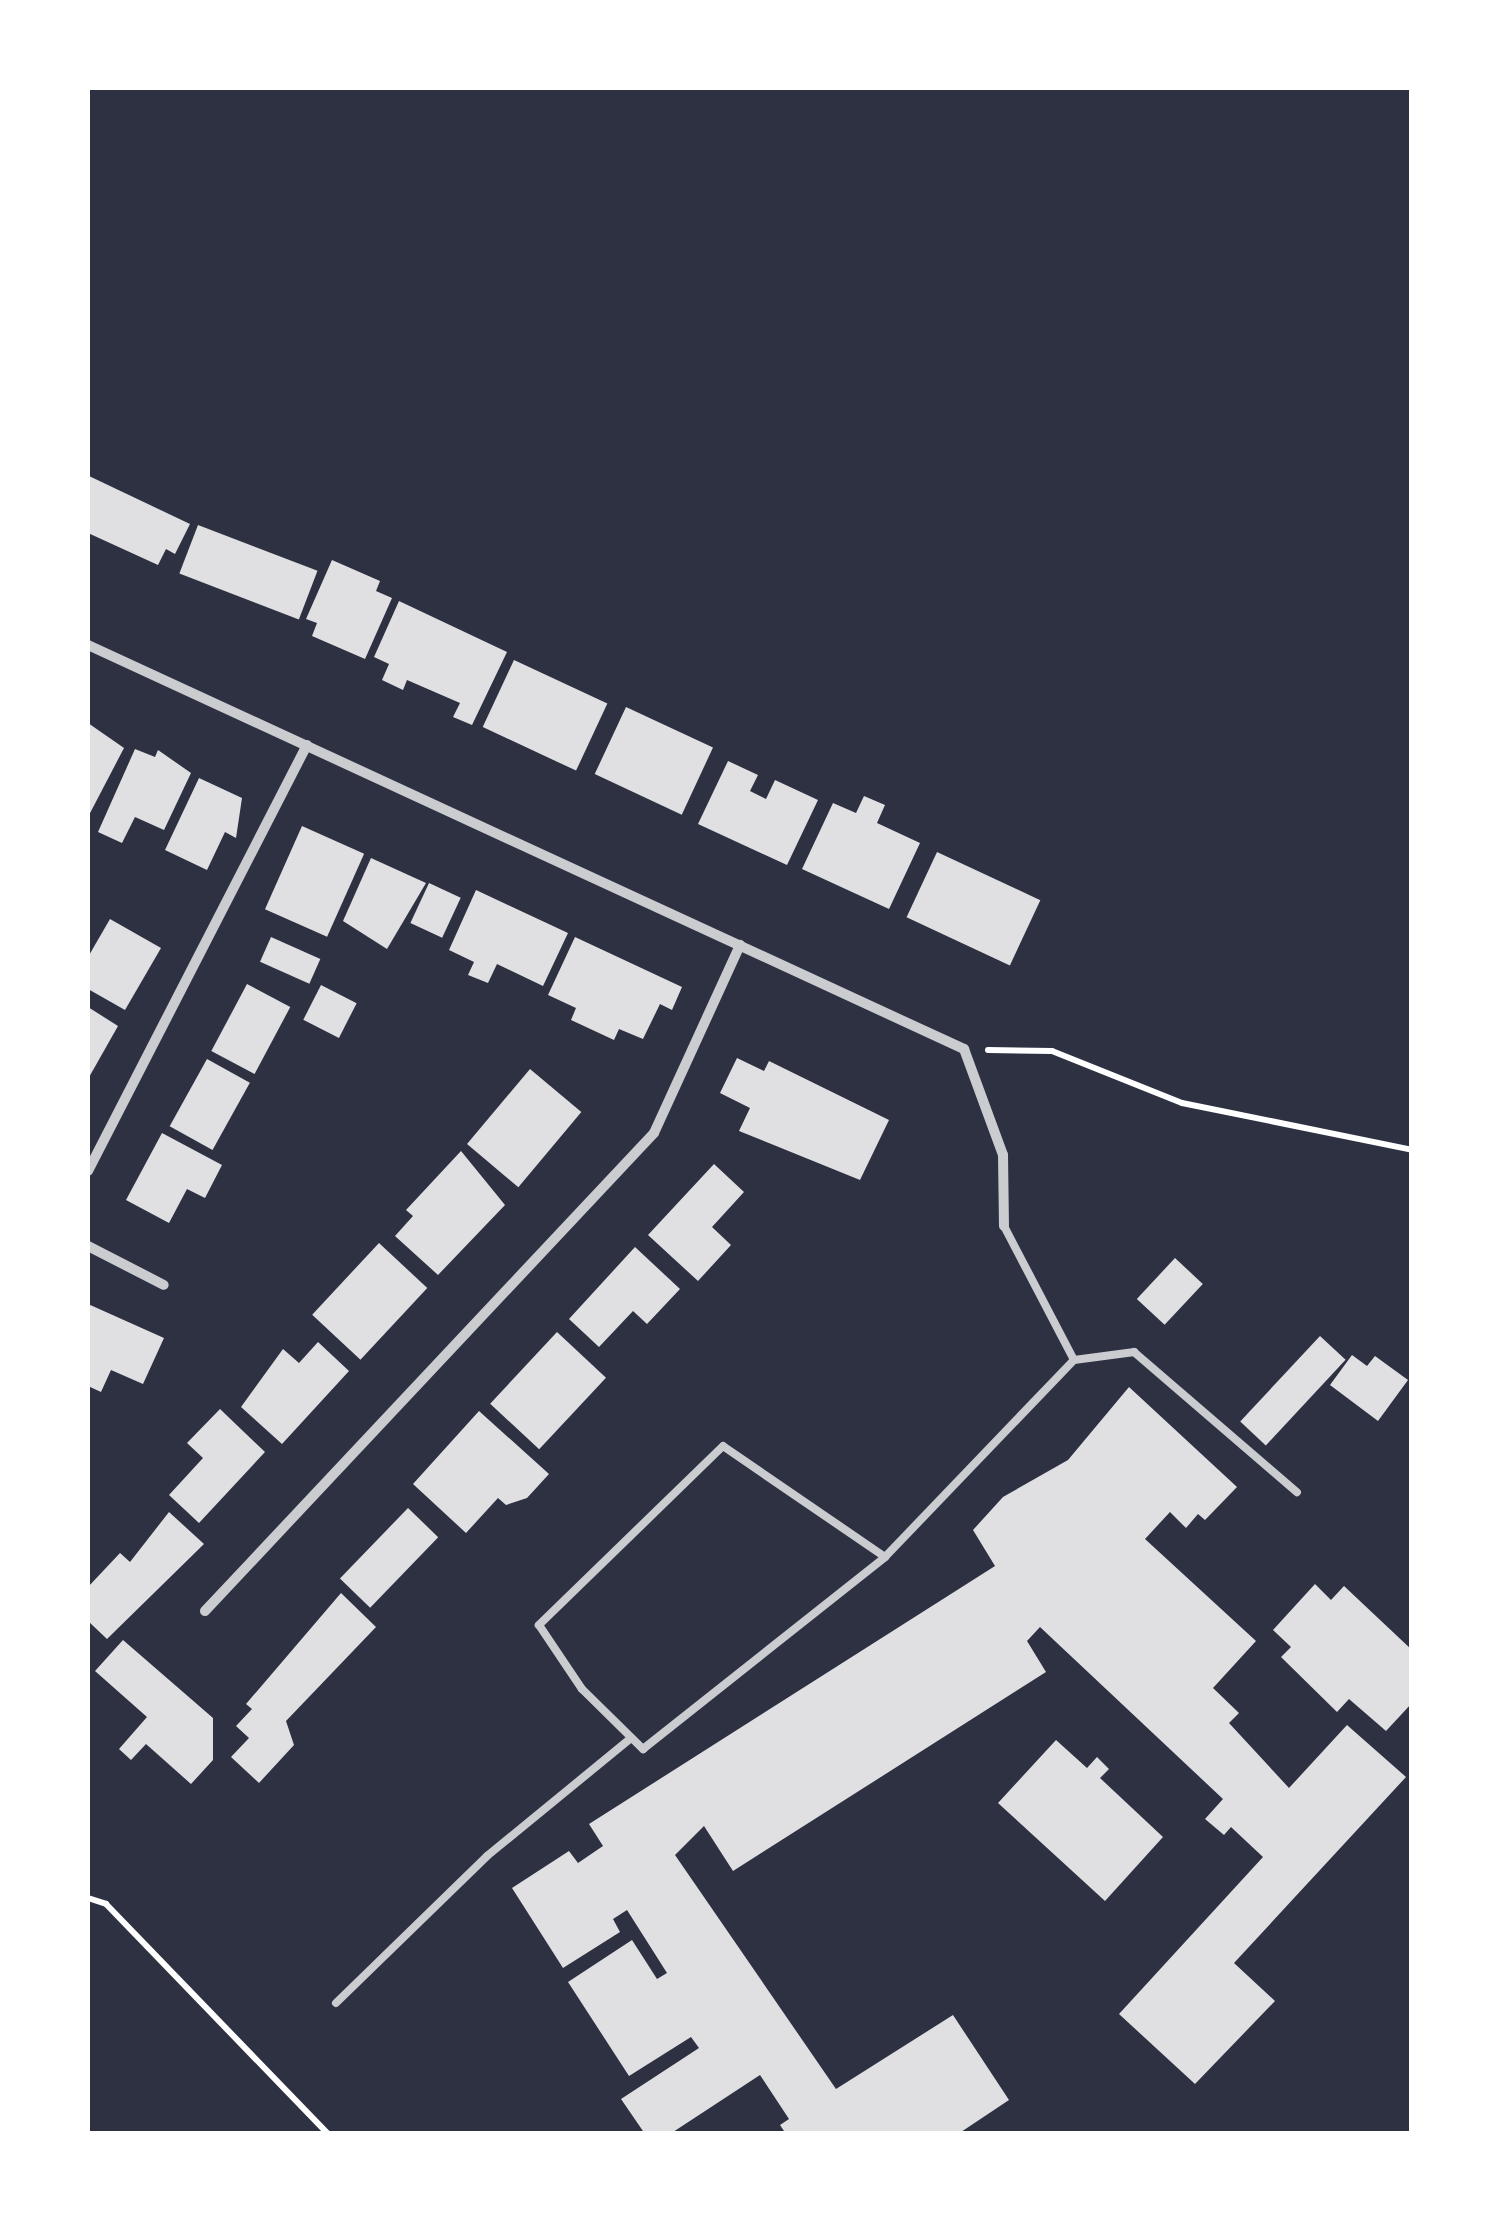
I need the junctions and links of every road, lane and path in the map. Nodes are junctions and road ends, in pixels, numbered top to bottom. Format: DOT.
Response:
graph roads {
  1 [pos="88,645"];
  2 [pos="307,746"];
  3 [pos="740,944"];
  4 [pos="964,1049"];
  5 [pos="1412,1150"];
  6 [pos="88,1171"];
  7 [pos="1004,1226"];
  8 [pos="88,1246"];
  9 [pos="164,1285"];
  10 [pos="1074,1360"];
  11 [pos="1297,1492"];
  12 [pos="886,1558"];
  13 [pos="206,1610"];
  14 [pos="631,1738"];
  15 [pos="88,1898"];
  16 [pos="336,2004"];
  17 [pos="328,2134"];
  1 -- 2 [label="street"];
  2 -- 3 [label="street"];
  2 -- 6 [label="street"];
  3 -- 4 [label="street"];
  3 -- 13 [label="street"];
  4 -- 5 [label="path"];
  4 -- 7 [label="street"];
  7 -- 10 [label="lane"];
  8 -- 9 [label="street"];
  10 -- 11 [label="lane"];
  10 -- 12 [label="lane"];
  12 -- 14 [label="lane"];
  12 -- 14 [label="lane"];
  14 -- 16 [label="lane"];
  15 -- 17 [label="path"];
}
